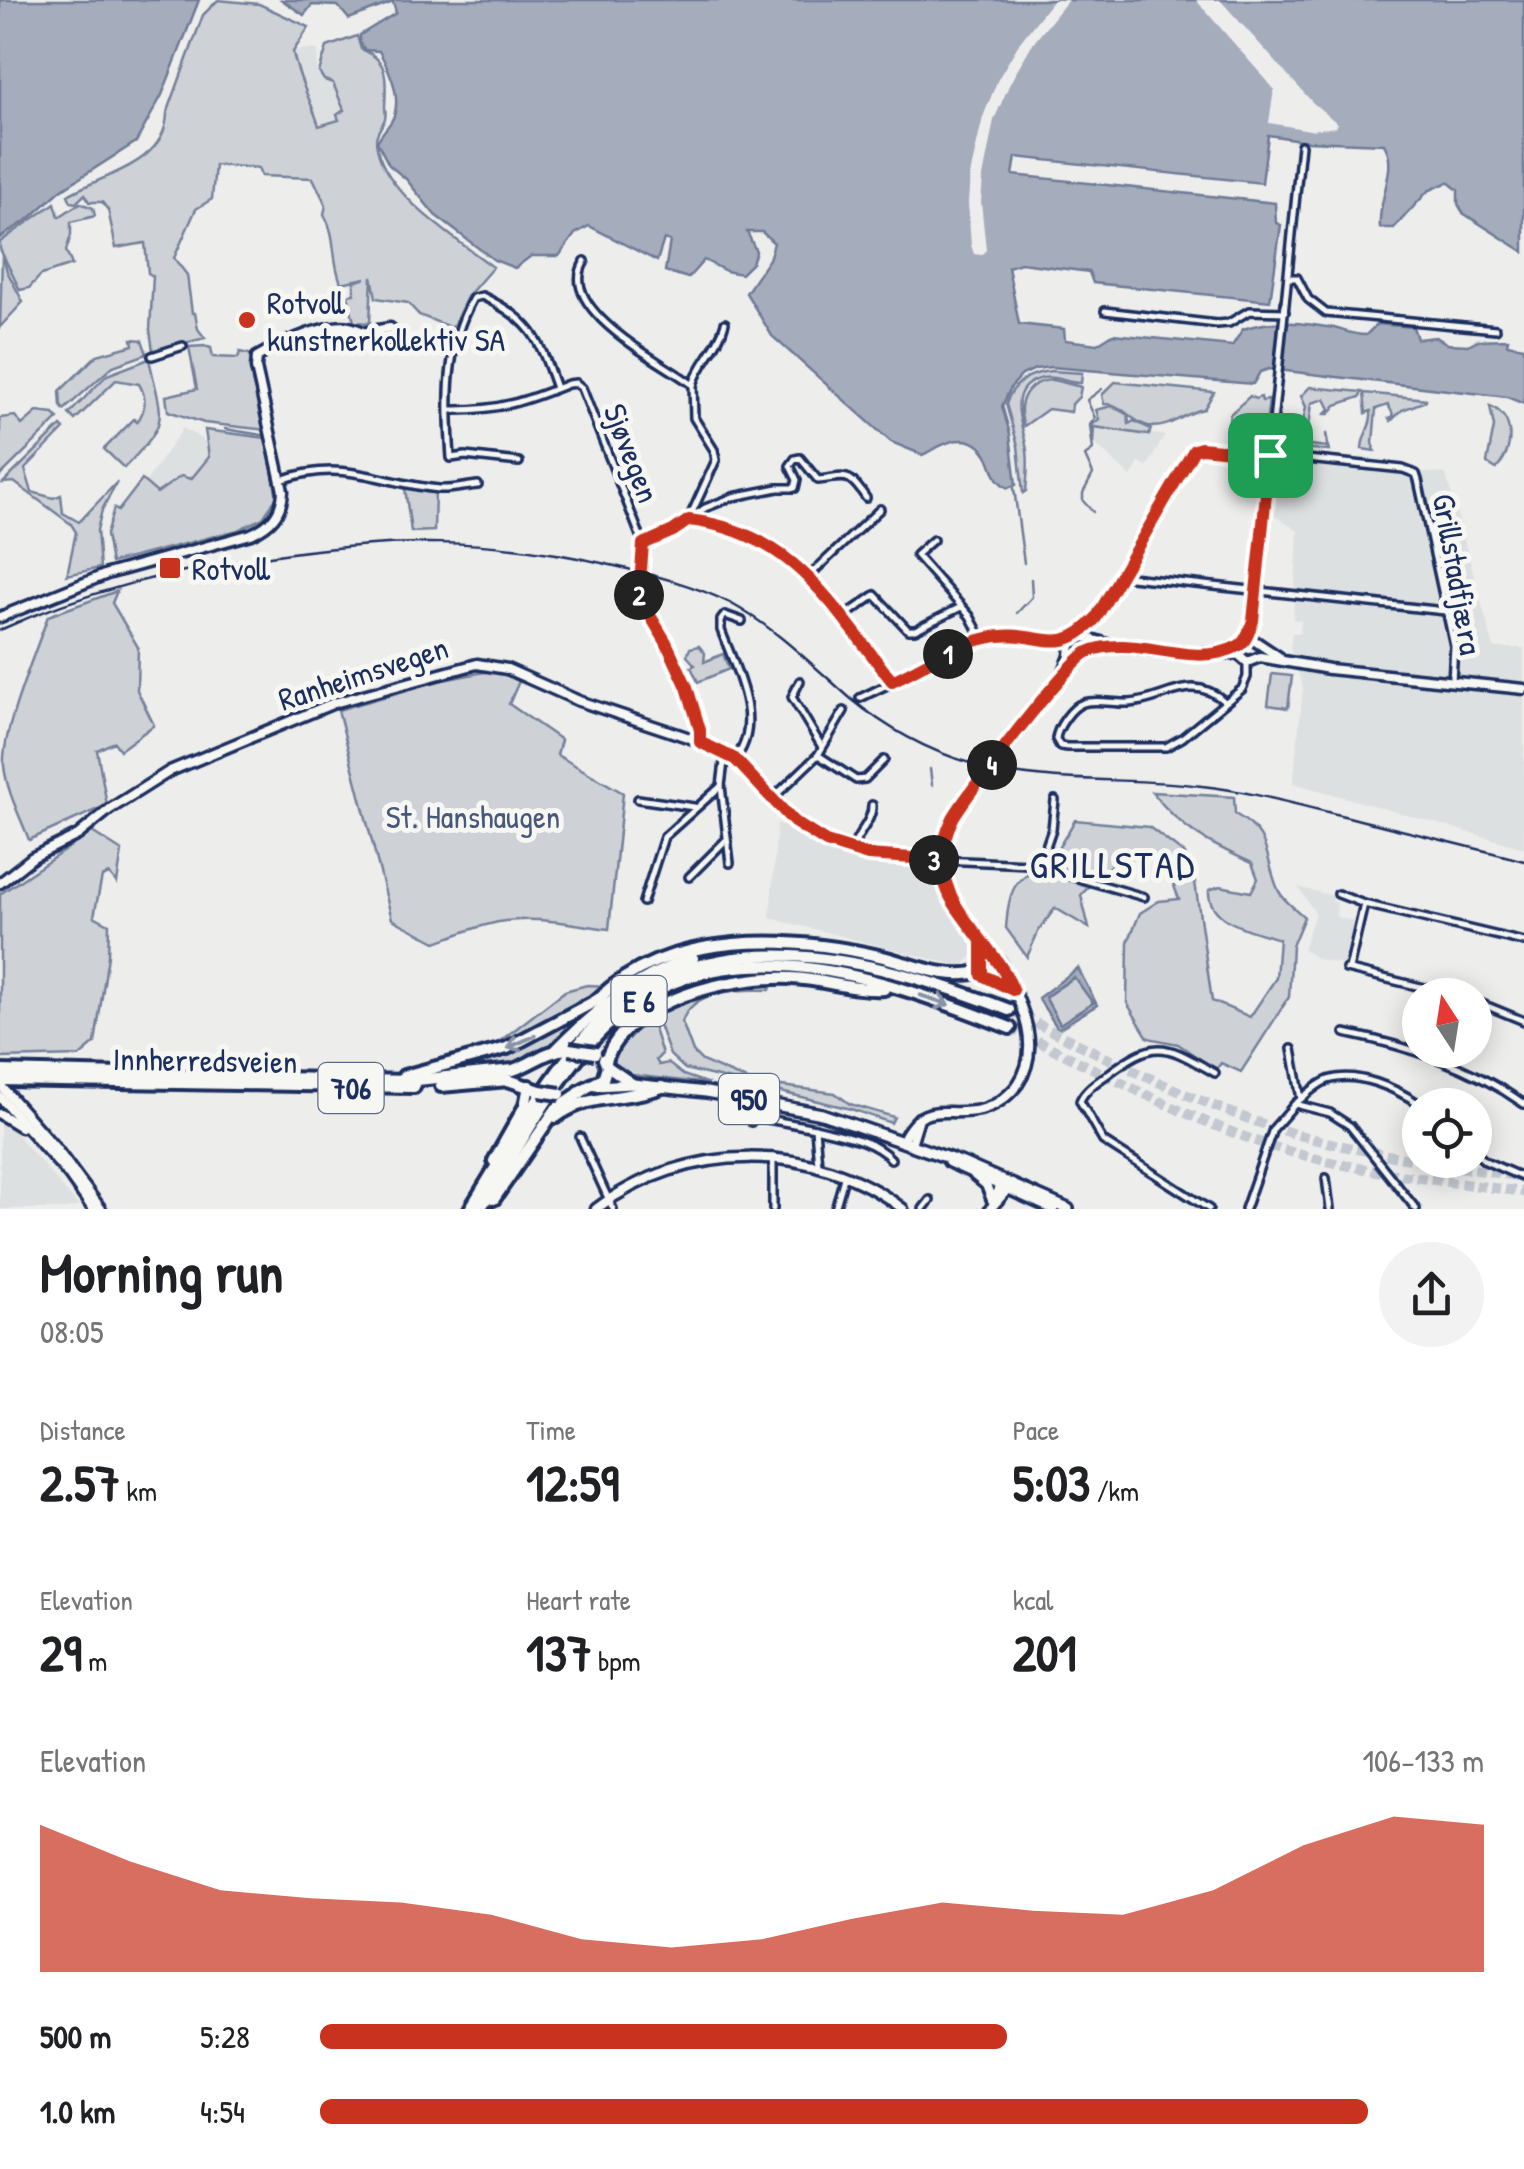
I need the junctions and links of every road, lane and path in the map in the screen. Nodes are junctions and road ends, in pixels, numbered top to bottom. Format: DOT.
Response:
graph roads {
  1 [pos="1301,144"];
  2 [pos="586,260"];
  3 [pos="1288,278"];
  4 [pos="1105,311"];
  5 [pos="1284,315"];
  6 [pos="725,323"];
  7 [pos="1496,330"];
  8 [pos="367,332"];
  9 [pos="183,346"];
  10 [pos="152,356"];
  11 [pos="693,386"];
  12 [pos="556,388"];
  13 [pos="451,410"];
  14 [pos="1270,455"];
  15 [pos="519,462"];
  16 [pos="281,480"];
  17 [pos="478,484"];
  18 [pos="866,498"];
  19 [pos="880,509"];
  20 [pos="689,520"];
  21 [pos="934,540"];
  22 [pos="643,544"];
  23 [pos="809,576"];
  24 [pos="1120,576"];
  25 [pos="1256,591"];
  26 [pos="961,608"];
  27 [pos="1447,612"];
  28 [pos="0,618"];
  29 [pos="842,618"];
  30 [pos="742,620"];
  31 [pos="1253,621"];
  32 [pos="1085,636"];
  33 [pos="982,639"];
  34 [pos="1071,645"];
  35 [pos="1113,646"];
  36 [pos="1241,647"];
  37 [pos="1259,649"];
  38 [pos="1086,653"];
  39 [pos="1248,662"];
  40 [pos="748,664"];
  41 [pos="735,667"];
  42 [pos="1062,676"];
  43 [pos="800,680"];
  44 [pos="892,681"];
  45 [pos="1452,682"];
  46 [pos="1524,689"];
  47 [pos="860,698"];
  48 [pos="1225,702"];
  49 [pos="844,711"];
  50 [pos="700,742"];
  51 [pos="822,747"];
  52 [pos="725,754"];
  53 [pos="818,755"];
  54 [pos="735,759"];
  55 [pos="884,760"];
  56 [pos="721,786"];
  57 [pos="772,799"];
  58 [pos="638,800"];
  59 [pos="1055,800"];
  60 [pos="872,804"];
  61 [pos="694,808"];
  62 [pos="727,839"];
  63 [pos="852,851"];
  64 [pos="942,860"];
  65 [pos="730,864"];
  66 [pos="1039,867"];
  67 [pos="688,878"];
  68 [pos="0,883"];
  69 [pos="1338,894"];
  70 [pos="1144,897"];
  71 [pos="643,902"];
  72 [pos="1364,904"];
  73 [pos="982,942"];
  74 [pos="1524,942"];
  75 [pos="780,955"];
  76 [pos="995,958"];
  77 [pos="982,966"];
  78 [pos="1003,971"];
  79 [pos="995,980"];
  80 [pos="1402,982"];
  81 [pos="893,987"];
  82 [pos="1013,990"];
  83 [pos="620,991"];
  84 [pos="598,999"];
  85 [pos="1492,1008"];
  86 [pos="1009,1010"];
  87 [pos="1524,1021"];
  88 [pos="1010,1028"];
  89 [pos="1345,1033"];
  90 [pos="1292,1049"];
  91 [pos="555,1050"];
  92 [pos="606,1064"];
  93 [pos="526,1066"];
  94 [pos="1215,1073"];
  95 [pos="10,1074"];
  96 [pos="395,1079"];
  97 [pos="0,1082"];
  98 [pos="633,1084"];
  99 [pos="532,1087"];
  100 [pos="662,1087"];
  101 [pos="590,1088"];
  102 [pos="1402,1095"];
  103 [pos="0,1096"];
  104 [pos="1298,1102"];
  105 [pos="1524,1104"];
  106 [pos="0,1114"];
  107 [pos="546,1122"];
  108 [pos="751,1122"];
  109 [pos="815,1128"];
  110 [pos="580,1137"];
  111 [pos="40,1141"];
  112 [pos="906,1143"];
  113 [pos="773,1158"];
  114 [pos="890,1158"];
  115 [pos="942,1158"];
  116 [pos="1492,1163"];
  117 [pos="818,1166"];
  118 [pos="845,1175"];
  119 [pos="975,1175"];
  120 [pos="1326,1178"];
  121 [pos="1524,1178"];
  122 [pos="1004,1186"];
  123 [pos="610,1198"];
  124 [pos="930,1200"];
  125 [pos="992,1205"];
  126 [pos="476,1208"];
  127 [pos="92,1209"];
  128 [pos="101,1209"];
  129 [pos="596,1209"];
  130 [pos="613,1209"];
  131 [pos="773,1209"];
  132 [pos="834,1209"];
  133 [pos="903,1209"];
  134 [pos="923,1209"];
  135 [pos="1053,1209"];
  136 [pos="1068,1209"];
  137 [pos="1209,1209"];
  138 [pos="1245,1209"];
  139 [pos="1330,1209"];
  140 [pos="1416,1209"];
  1 -- 3 [label="street"];
  2 -- 11 [label="street"];
  3 -- 5 [label="street"];
  3 -- 7 [label="street"];
  4 -- 5 [label="street"];
  5 -- 14 [label="street"];
  6 -- 11 [label="street"];
  8 -- 16 [label="street"];
  9 -- 10 [label="street"];
  11 -- 20 [label="street"];
  12 -- 13 [label="street"];
  12 -- 13 [label="street, Sjøvegen"];
  12 -- 22 [label="street, Sjøvegen"];
  13 -- 15 [label="street"];
  14 -- 24 [label="street, Grillstadfjæra"];
  14 -- 25 [label="street"];
  14 -- 27 [label="street, Grillstadfjæra"];
  16 -- 17 [label="street"];
  16 -- 28 [label="street"];
  18 -- 20 [label="street"];
  19 -- 23 [label="street"];
  20 -- 22 [label="street"];
  20 -- 23 [label="street"];
  21 -- 26 [label="street"];
  22 -- 50 [label="street, Sjøvegen"];
  23 -- 29 [label="street"];
  24 -- 25 [label="street"];
  24 -- 32 [label="street, Grillstadfjæra"];
  25 -- 27 [label="street"];
  25 -- 31 [label="street"];
  26 -- 29 [label="street"];
  26 -- 33 [label="street"];
  27 -- 45 [label="street, Grillstadfjæra"];
  29 -- 44 [label="street"];
  30 -- 41 [label="street"];
  31 -- 36 [label="street"];
  31 -- 37 [label="street"];
  32 -- 34 [label="street"];
  32 -- 35 [label="street"];
  32 -- 38 [label="street"];
  33 -- 34 [label="street"];
  33 -- 44 [label="street"];
  34 -- 38 [label="street"];
  34 -- 42 [label="street"];
  35 -- 36 [label="street"];
  35 -- 38 [label="street"];
  36 -- 37 [label="street"];
  36 -- 39 [label="street"];
  37 -- 39 [label="street"];
  37 -- 45 [label="street"];
  38 -- 42 [label="street"];
  39 -- 48 [label="street"];
  40 -- 41 [label="street"];
  41 -- 54 [label="street"];
  42 -- 64 [label="street"];
  43 -- 51 [label="street"];
  44 -- 47 [label="street"];
  45 -- 46 [label="street"];
  48 -- 48 [label="street"];
  49 -- 51 [label="street"];
  50 -- 52 [label="street, Ranheimsvegen"];
  50 -- 68 [label="street, Ranheimsvegen"];
  51 -- 53 [label="street"];
  52 -- 54 [label="street, Ranheimsvegen"];
  52 -- 56 [label="street"];
  53 -- 55 [label="street"];
  53 -- 57 [label="street"];
  54 -- 57 [label="street, Ranheimsvegen"];
  56 -- 61 [label="street"];
  56 -- 62 [label="street"];
  57 -- 63 [label="street, Ranheimsvegen"];
  58 -- 61 [label="street"];
  59 -- 66 [label="street"];
  60 -- 63 [label="street"];
  61 -- 71 [label="street"];
  62 -- 65 [label="street"];
  62 -- 67 [label="street"];
  63 -- 64 [label="street, Ranheimsvegen"];
  64 -- 66 [label="street"];
  64 -- 73 [label="street"];
  66 -- 70 [label="street"];
  69 -- 72 [label="street"];
  72 -- 74 [label="street"];
  72 -- 80 [label="street"];
  73 -- 76 [label="street"];
  73 -- 77 [label="street"];
  75 -- 83 [label="highway, E 6"];
  75 -- 86 [label="highway, E 6"];
  75 -- 126 [label="highway, E 6"];
  76 -- 77 [label="street"];
  76 -- 78 [label="street"];
  77 -- 79 [label="street"];
  77 -- 84 [label="highway, E 6"];
  78 -- 79 [label="street"];
  78 -- 82 [label="street"];
  79 -- 82 [label="street"];
  81 -- 88 [label="highway, E 6, one-way"];
  81 -- 92 [label="highway, E 6"];
  81 -- 126 [label="highway, E 6"];
  82 -- 112 [label="street"];
  83 -- 84 [label="highway, E 6"];
  83 -- 91 [label="highway, E 6"];
  84 -- 96 [label="highway, E 6, one-way"];
  85 -- 87 [label="street"];
  89 -- 105 [label="street"];
  90 -- 104 [label="street"];
  91 -- 92 [label="highway, 706, bridge"];
  91 -- 93 [label="highway, 706"];
  92 -- 98 [label="main road, 950"];
  92 -- 101 [label="highway"];
  93 -- 96 [label="highway, Innherredsveien / 706"];
  93 -- 99 [label="highway"];
  94 -- 137 [label="street"];
  95 -- 96 [label="highway, Innherredsveien / 706"];
  95 -- 97 [label="highway, Innherredsveien / 706"];
  95 -- 99 [label="highway, Innherredsveien / 706"];
  97 -- 128 [label="street"];
  98 -- 100 [label="main road, 950"];
  98 -- 101 [label="main road, 950"];
  99 -- 101 [label="highway, 706, bridge"];
  99 -- 126 [label="highway"];
  100 -- 107 [label="highway"];
  100 -- 112 [label="main road, 950"];
  101 -- 107 [label="highway"];
  102 -- 104 [label="street"];
  103 -- 111 [label="street"];
  104 -- 138 [label="street"];
  104 -- 140 [label="street"];
  106 -- 111 [label="street"];
  107 -- 126 [label="highway"];
  108 -- 109 [label="street"];
  109 -- 114 [label="street"];
  109 -- 117 [label="street"];
  110 -- 123 [label="street"];
  111 -- 127 [label="street"];
  112 -- 115 [label="main road, 950"];
  113 -- 117 [label="street"];
  113 -- 123 [label="street"];
  113 -- 131 [label="street"];
  115 -- 119 [label="main road, 950"];
  115 -- 122 [label="main road, 950"];
  116 -- 121 [label="street"];
  117 -- 118 [label="street"];
  118 -- 132 [label="street"];
  118 -- 133 [label="street"];
  119 -- 122 [label="main road, 950"];
  119 -- 125 [label="street"];
  120 -- 139 [label="street"];
  122 -- 125 [label="street"];
  122 -- 135 [label="main road, 950"];
  122 -- 136 [label="main road, 950"];
  123 -- 129 [label="street"];
  123 -- 130 [label="street"];
  124 -- 134 [label="street"];
}
